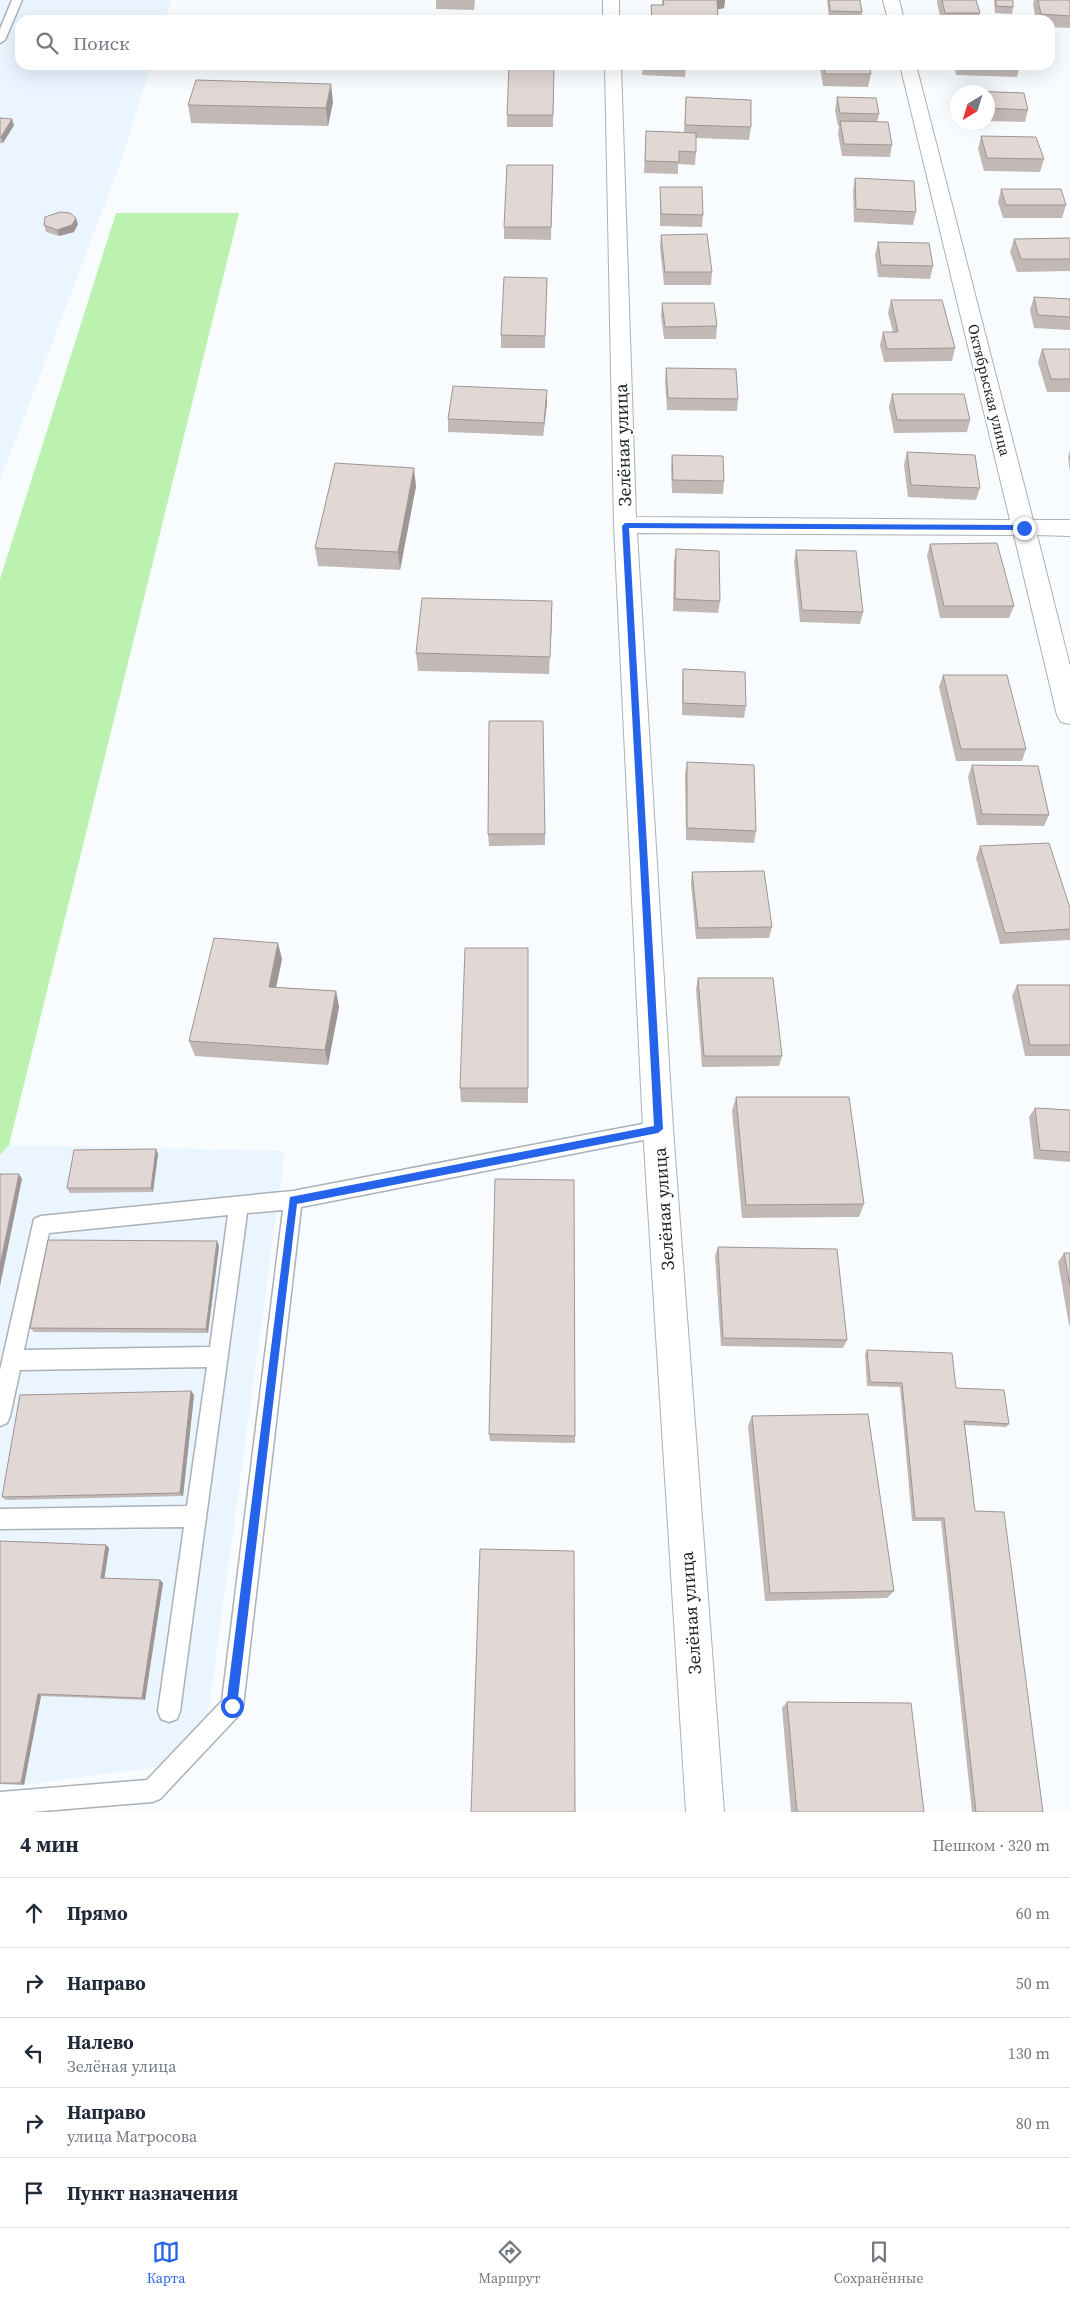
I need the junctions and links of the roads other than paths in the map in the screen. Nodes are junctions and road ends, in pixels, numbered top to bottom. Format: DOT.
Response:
graph roads {
  1 [pos="17,0"];
  2 [pos="611,0"];
  3 [pos="891,0"];
  4 [pos="611,15"];
  5 [pos="895,15"];
  6 [pos="0,40"];
  7 [pos="612,70"];
  8 [pos="909,70"];
  9 [pos="625,526"];
  10 [pos="1024,528"];
  11 [pos="1070,528"];
  12 [pos="1070,715"];
  13 [pos="658,1129"];
  14 [pos="293,1200"];
  15 [pos="238,1205"];
  16 [pos="218,1357"];
  17 [pos="12,1360"];
  18 [pos="0,1416"];
  19 [pos="196,1516"];
  20 [pos="0,1519"];
  21 [pos="169,1711"];
  22 [pos="0,1803"];
  23 [pos="704,1812"];
  1 -- 6 [label="lane"];
  2 -- 4 [label="street"];
  3 -- 5 [label="street"];
  7 -- 9 [label="street, Зелёная улица"];
  8 -- 10 [label="street, Октябрьская улица"];
  9 -- 10 [label="street"];
  9 -- 13 [label="street, Зелёная улица"];
  10 -- 11 [label="street"];
  10 -- 12 [label="street, Октябрьская улица"];
  13 -- 14 [label="lane"];
  13 -- 23 [label="street, Зелёная улица"];
  14 -- 15 [label="lane"];
  14 -- 22 [label="lane"];
  15 -- 16 [label="lane"];
  15 -- 17 [label="lane"];
  16 -- 17 [label="lane"];
  16 -- 19 [label="lane"];
  17 -- 18 [label="lane"];
  19 -- 20 [label="lane"];
  19 -- 21 [label="lane"];
}
